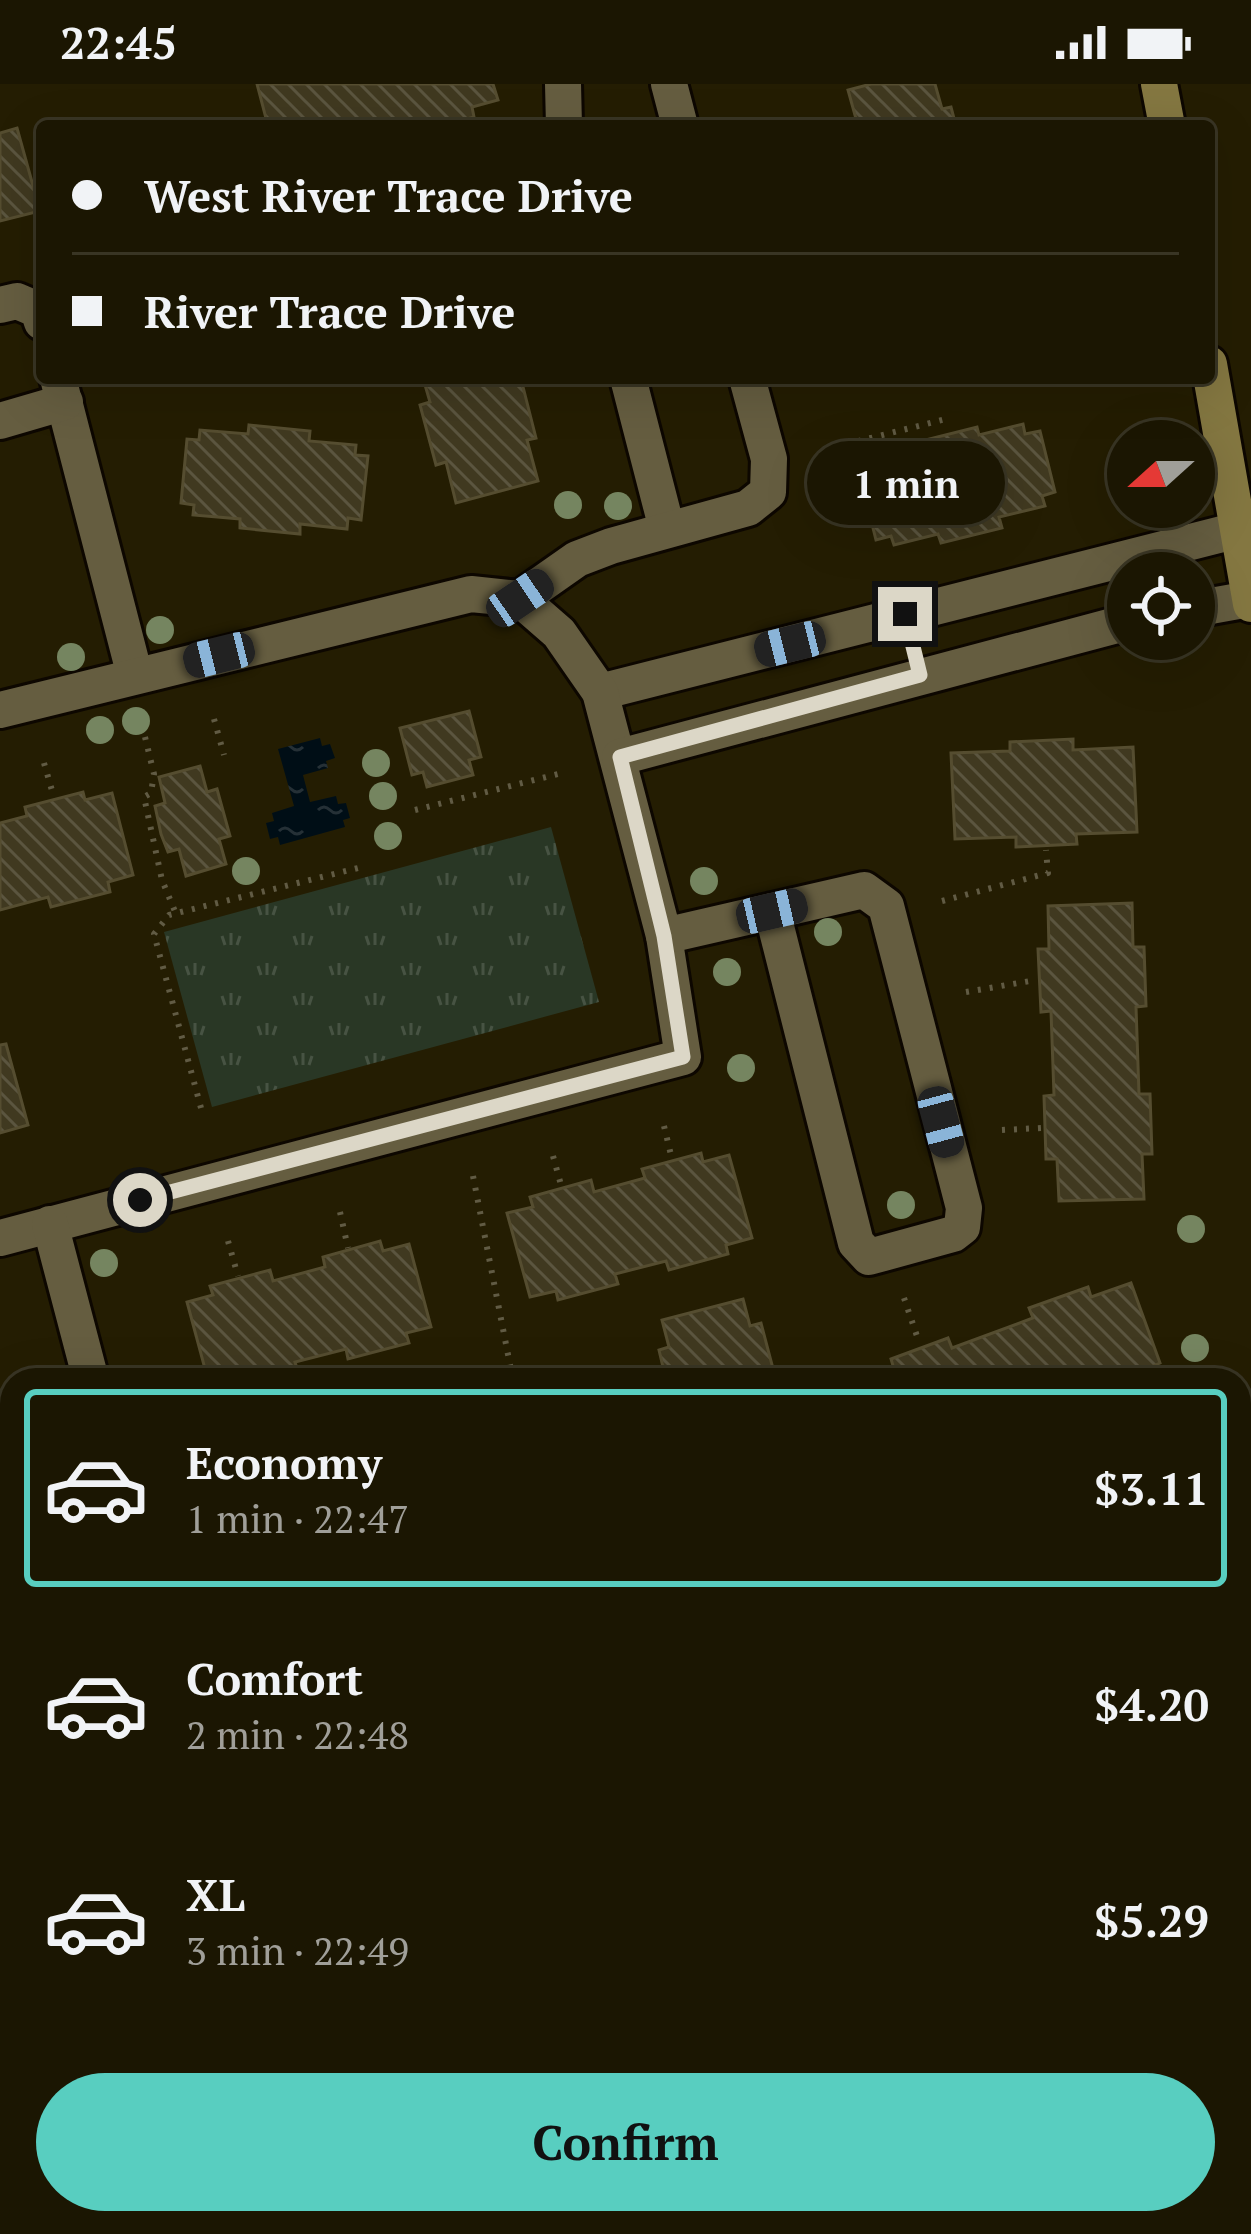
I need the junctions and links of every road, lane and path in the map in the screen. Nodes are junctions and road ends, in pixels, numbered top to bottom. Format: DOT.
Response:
graph roads {
  1 [pos="562,84"];
  2 [pos="669,84"];
  3 [pos="1159,84"];
  4 [pos="564,120"];
  5 [pos="678,120"];
  6 [pos="1166,120"];
  7 [pos="0,305"];
  8 [pos="36,309"];
  9 [pos="630,384"];
  10 [pos="749,384"];
  11 [pos="1213,384"];
  12 [pos="62,390"];
  13 [pos="946,418"];
  14 [pos="0,421"];
  15 [pos="823,451"];
  16 [pos="667,529"];
  17 [pos="1243,540"];
  18 [pos="520,598"];
  19 [pos="1251,602"];
  20 [pos="1215,606"];
  21 [pos="905,614"];
  22 [pos="1107,627"];
  23 [pos="920,675"];
  24 [pos="135,676"];
  25 [pos="600,692"];
  26 [pos="0,710"];
  27 [pos="214,718"];
  28 [pos="145,737"];
  29 [pos="224,755"];
  30 [pos="620,757"];
  31 [pos="44,764"];
  32 [pos="562,773"];
  33 [pos="53,794"];
  34 [pos="415,810"];
  35 [pos="1046,850"];
  36 [pos="358,868"];
  37 [pos="942,901"];
  38 [pos="772,911"];
  39 [pos="176,914"];
  40 [pos="664,936"];
  41 [pos="1036,980"];
  42 [pos="965,992"];
  43 [pos="201,1108"];
  44 [pos="664,1126"];
  45 [pos="1041,1128"];
  46 [pos="1001,1130"];
  47 [pos="553,1156"];
  48 [pos="671,1156"];
  49 [pos="473,1176"];
  50 [pos="561,1185"];
  51 [pos="340,1212"];
  52 [pos="50,1224"];
  53 [pos="0,1238"];
  54 [pos="229,1241"];
  55 [pos="348,1248"];
  56 [pos="238,1276"];
  57 [pos="904,1298"];
  58 [pos="919,1342"];
  59 [pos="88,1368"];
  60 [pos="511,1368"];
  1 -- 4 [label="street"];
  2 -- 5 [label="street"];
  3 -- 6 [label="main road"];
  7 -- 8 [label="street"];
  9 -- 16 [label="street"];
  10 -- 16 [label="street"];
  11 -- 17 [label="main road"];
  12 -- 14 [label="street"];
  12 -- 24 [label="street"];
  13 -- 15 [label="path"];
  16 -- 18 [label="street"];
  17 -- 19 [label="main road"];
  17 -- 21 [label="street"];
  18 -- 24 [label="street"];
  18 -- 25 [label="street"];
  19 -- 20 [label="street"];
  21 -- 23 [label="street"];
  21 -- 25 [label="street"];
  22 -- 23 [label="street"];
  23 -- 30 [label="street"];
  24 -- 26 [label="street"];
  25 -- 30 [label="street"];
  27 -- 29 [label="path"];
  28 -- 39 [label="path"];
  30 -- 40 [label="street"];
  31 -- 33 [label="path"];
  32 -- 34 [label="path"];
  35 -- 37 [label="path"];
  36 -- 39 [label="path"];
  38 -- 38 [label="street"];
  38 -- 40 [label="street"];
  39 -- 43 [label="path"];
  40 -- 52 [label="street"];
  41 -- 42 [label="path"];
  44 -- 48 [label="path"];
  45 -- 46 [label="path"];
  47 -- 50 [label="path"];
  49 -- 60 [label="path"];
  51 -- 55 [label="path"];
  52 -- 53 [label="street"];
  52 -- 59 [label="street"];
  54 -- 56 [label="path"];
  57 -- 58 [label="path"];
}
